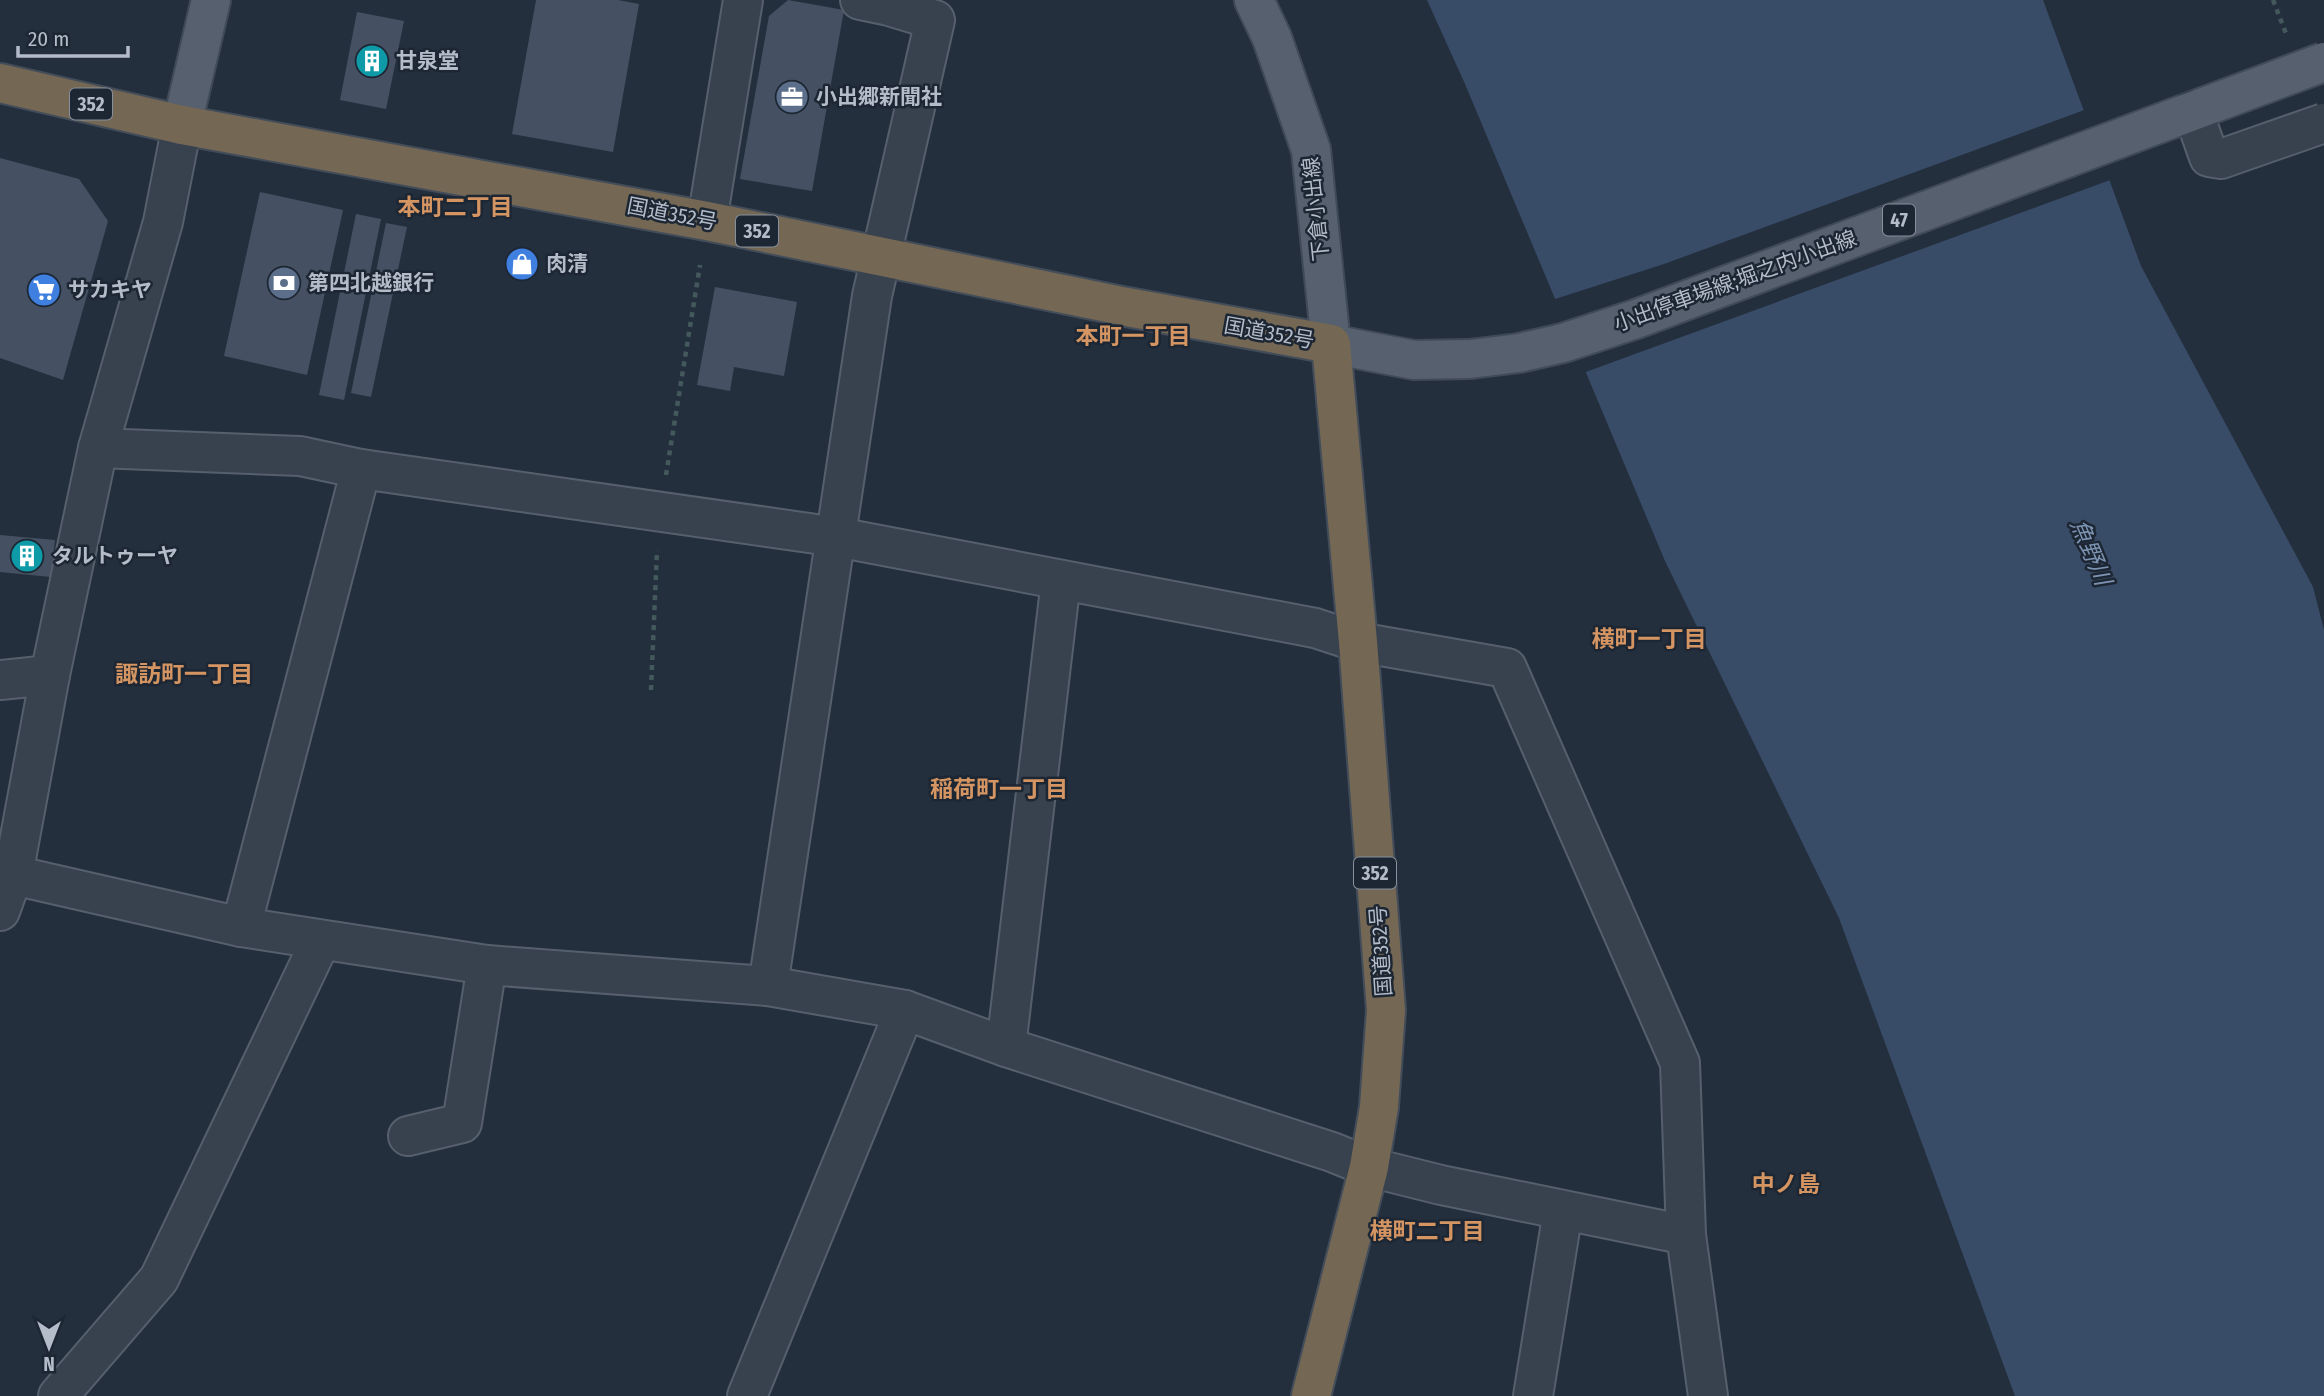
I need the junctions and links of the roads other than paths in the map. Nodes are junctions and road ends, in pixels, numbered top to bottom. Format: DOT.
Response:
graph roads {
  1 [pos="211,0"];
  2 [pos="743,0"];
  3 [pos="1254,0"];
  4 [pos="880,2"];
  5 [pos="2324,62"];
  6 [pos="0,83"];
  7 [pos="2192,110"];
  8 [pos="2324,123"];
  9 [pos="182,125"];
  10 [pos="707,221"];
  11 [pos="880,257"];
  12 [pos="1331,344"];
  13 [pos="98,448"];
  14 [pos="361,469"];
  15 [pos="837,537"];
  16 [pos="1060,580"];
  17 [pos="1358,642"];
  18 [pos="50,675"];
  19 [pos="0,681"];
  20 [pos="13,875"];
  21 [pos="0,911"];
  22 [pos="241,927"];
  23 [pos="321,940"];
  24 [pos="487,965"];
  25 [pos="768,986"];
  26 [pos="905,1010"];
  27 [pos="1006,1046"];
  28 [pos="408,1136"];
  29 [pos="1369,1167"];
  30 [pos="1563,1211"];
  31 [pos="1686,1235"];
  32 [pos="58,1396"];
  33 [pos="747,1396"];
  34 [pos="1311,1396"];
  35 [pos="1533,1396"];
  36 [pos="1708,1396"];
  1 -- 9 [label="main road"];
  2 -- 10 [label="street"];
  3 -- 12 [label="main road, 下倉小出線"];
  4 -- 11 [label="street"];
  5 -- 7 [label="main road, 小出停車場線;堀之内小出線 / 47, bridge"];
  6 -- 9 [label="highway, 国道352号 / 352"];
  7 -- 8 [label="street, bridge"];
  7 -- 12 [label="main road, 小出停車場線;堀之内小出線 / 47, bridge"];
  9 -- 10 [label="highway, 国道352号 / 352"];
  9 -- 13 [label="street"];
  10 -- 11 [label="highway, 国道352号 / 352"];
  11 -- 12 [label="highway, 国道352号 / 352"];
  11 -- 15 [label="street"];
  12 -- 17 [label="highway, 国道352号 / 352"];
  13 -- 14 [label="street"];
  13 -- 18 [label="street"];
  14 -- 15 [label="street"];
  14 -- 22 [label="street"];
  15 -- 16 [label="street"];
  15 -- 25 [label="street"];
  16 -- 17 [label="street"];
  16 -- 27 [label="street"];
  17 -- 29 [label="highway, 国道352号 / 352"];
  17 -- 31 [label="street"];
  18 -- 19 [label="street"];
  18 -- 20 [label="street"];
  20 -- 21 [label="street"];
  20 -- 22 [label="street"];
  22 -- 23 [label="street"];
  23 -- 24 [label="street"];
  23 -- 32 [label="street"];
  24 -- 25 [label="street"];
  24 -- 28 [label="street"];
  25 -- 26 [label="street"];
  26 -- 27 [label="street"];
  26 -- 33 [label="street"];
  27 -- 29 [label="street"];
  29 -- 30 [label="street"];
  29 -- 34 [label="highway, 国道352号 / 352"];
  30 -- 31 [label="street"];
  30 -- 35 [label="street"];
  31 -- 36 [label="street"];
}
